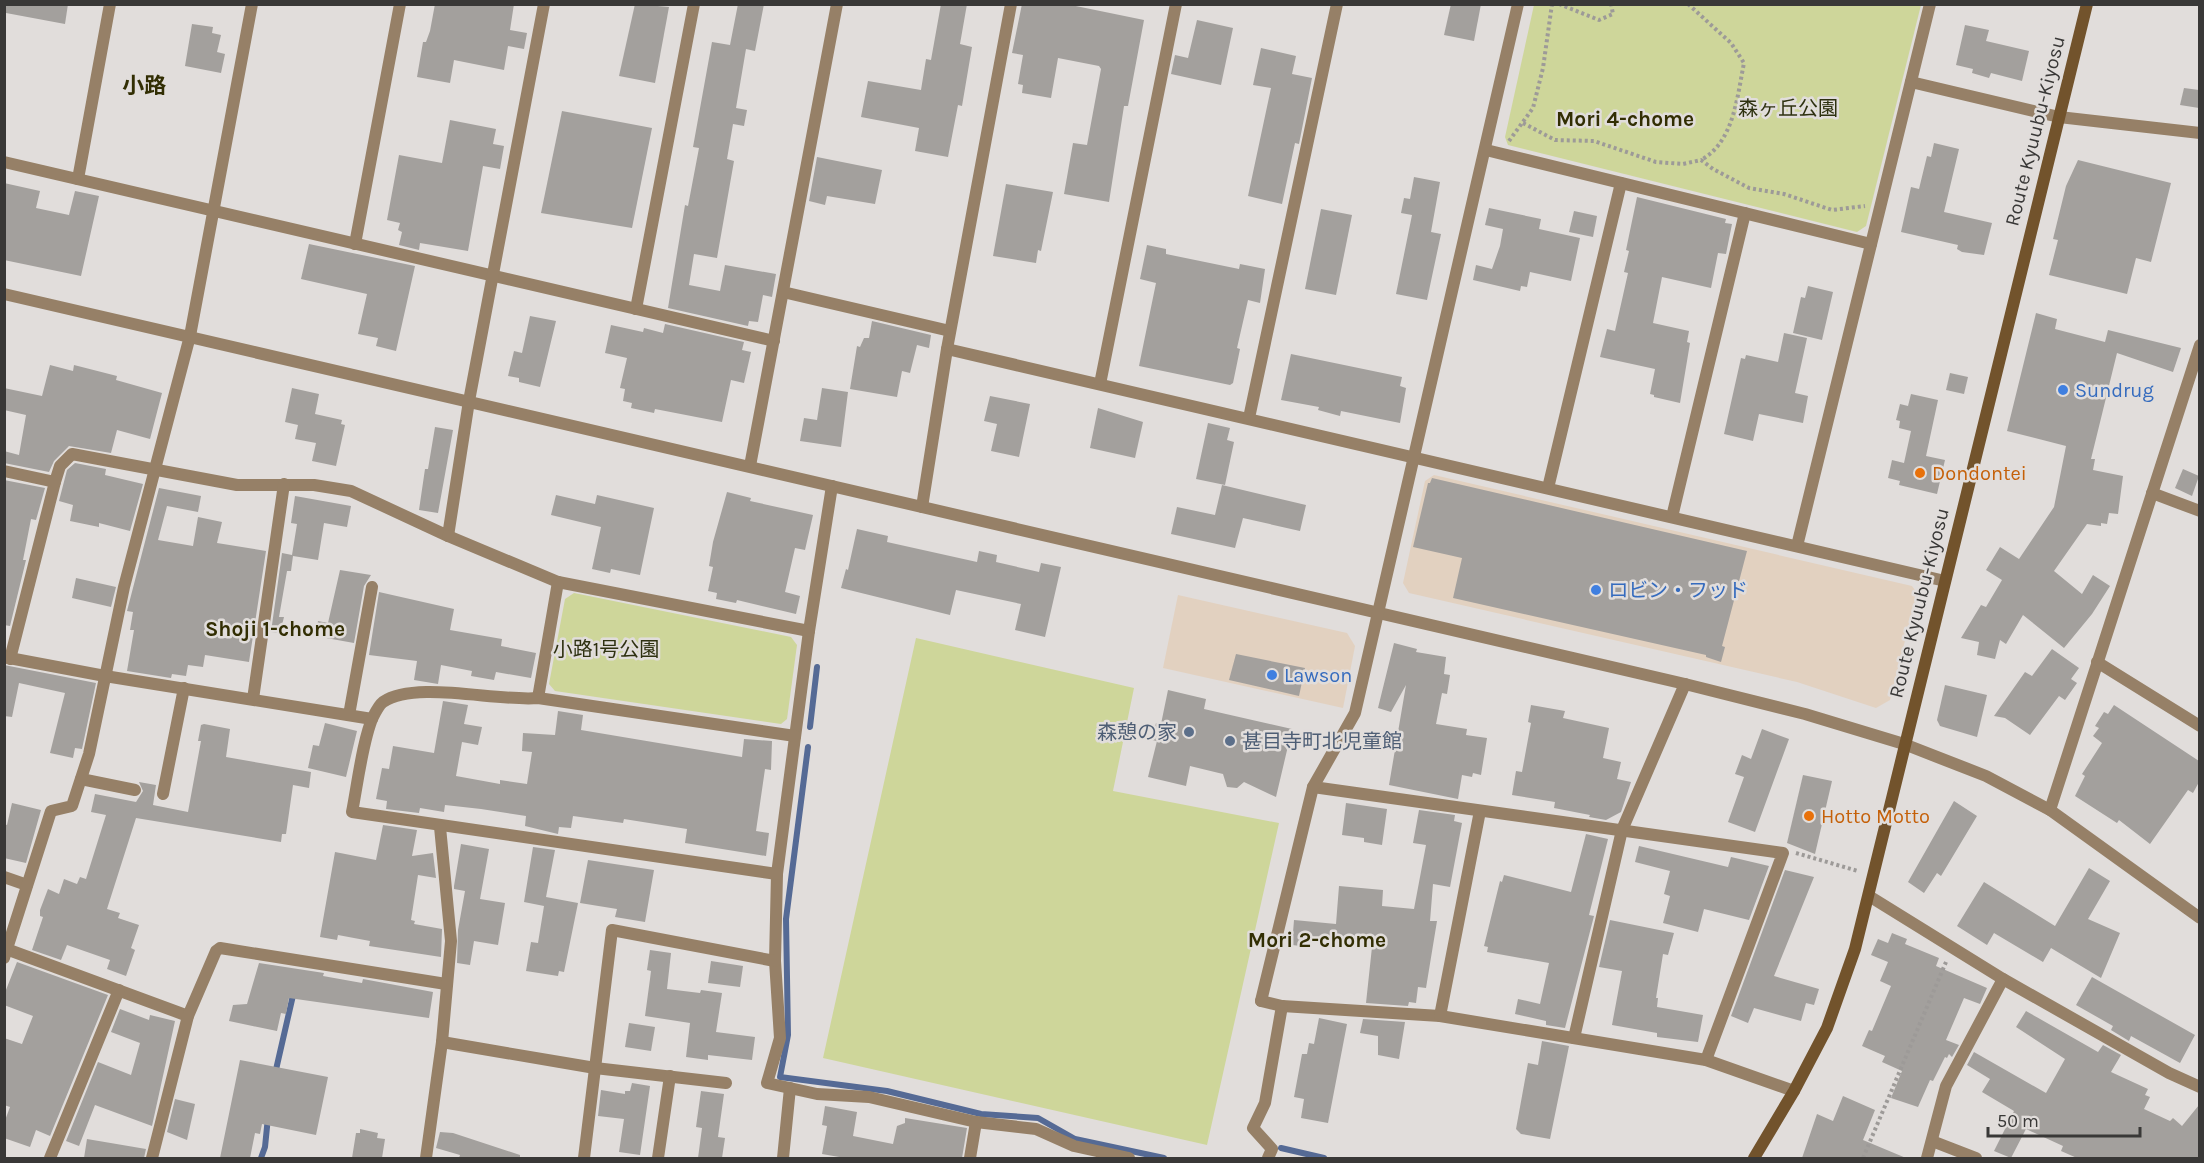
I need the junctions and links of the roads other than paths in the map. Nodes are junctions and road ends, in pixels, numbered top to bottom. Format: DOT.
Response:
graph roads {
  1 [pos="110,4"];
  2 [pos="252,4"];
  3 [pos="400,4"];
  4 [pos="544,4"];
  5 [pos="694,4"];
  6 [pos="837,4"];
  7 [pos="1011,4"];
  8 [pos="1176,4"];
  9 [pos="1337,4"];
  10 [pos="1518,4"];
  11 [pos="1930,4"];
  12 [pos="2087,4"];
  13 [pos="1911,82"];
  14 [pos="2059,117"];
  15 [pos="2199,133"];
  16 [pos="1486,150"];
  17 [pos="4,162"];
  18 [pos="78,179"];
  19 [pos="1621,183"];
  20 [pos="214,210"];
  21 [pos="1745,213"];
  22 [pos="355,244"];
  23 [pos="1871,244"];
  24 [pos="493,276"];
  25 [pos="783,292"];
  26 [pos="4,294"];
  27 [pos="636,309"];
  28 [pos="950,331"];
  29 [pos="190,336"];
  30 [pos="774,340"];
  31 [pos="2199,345"];
  32 [pos="947,349"];
  33 [pos="1100,384"];
  34 [pos="470,401"];
  35 [pos="1249,418"];
  36 [pos="1413,456"];
  37 [pos="750,466"];
  38 [pos="154,470"];
  39 [pos="4,471"];
  40 [pos="55,482"];
  41 [pos="284,484"];
  42 [pos="832,486"];
  43 [pos="1548,488"];
  44 [pos="2152,494"];
  45 [pos="922,507"];
  46 [pos="2199,511"];
  47 [pos="1672,517"];
  48 [pos="448,536"];
  49 [pos="1797,546"];
  50 [pos="1945,581"];
  51 [pos="558,582"];
  52 [pos="372,587"];
  53 [pos="1378,613"];
  54 [pos="809,631"];
  55 [pos="7,658"];
  56 [pos="2097,662"];
  57 [pos="105,676"];
  58 [pos="1685,684"];
  59 [pos="184,688"];
  60 [pos="538,698"];
  61 [pos="253,699"];
  62 [pos="349,715"];
  63 [pos="372,719"];
  64 [pos="2199,726"];
  65 [pos="795,736"];
  66 [pos="1904,744"];
  67 [pos="81,779"];
  68 [pos="1313,787"];
  69 [pos="135,790"];
  70 [pos="163,794"];
  71 [pos="2050,810"];
  72 [pos="1480,811"];
  73 [pos="440,827"];
  74 [pos="1622,830"];
  75 [pos="777,874"];
  76 [pos="4,877"];
  77 [pos="27,885"];
  78 [pos="1869,896"];
  79 [pos="2199,918"];
  80 [pos="7,954"];
  81 [pos="775,961"];
  82 [pos="2003,979"];
  83 [pos="446,984"];
  84 [pos="119,990"];
  85 [pos="1282,1006"];
  86 [pos="188,1016"];
  87 [pos="1440,1016"];
  88 [pos="1574,1038"];
  89 [pos="442,1042"];
  90 [pos="1706,1060"];
  91 [pos="595,1068"];
  92 [pos="670,1076"];
  93 [pos="726,1083"];
  94 [pos="2199,1087"];
  95 [pos="790,1088"];
  96 [pos="1794,1091"];
  97 [pos="976,1122"];
  98 [pos="1932,1141"];
  99 [pos="50,1158"];
  100 [pos="152,1158"];
  101 [pos="426,1158"];
  102 [pos="584,1158"];
  103 [pos="657,1158"];
  104 [pos="783,1158"];
  105 [pos="970,1158"];
  106 [pos="1130,1158"];
  107 [pos="1268,1158"];
  108 [pos="1754,1158"];
  109 [pos="1927,1158"];
  110 [pos="1976,1158"];
  1 -- 18 [label="street"];
  2 -- 20 [label="street"];
  3 -- 22 [label="street"];
  4 -- 24 [label="street"];
  5 -- 27 [label="street"];
  6 -- 25 [label="street"];
  7 -- 28 [label="street"];
  8 -- 33 [label="street"];
  9 -- 35 [label="street"];
  10 -- 16 [label="street"];
  11 -- 13 [label="street"];
  12 -- 14 [label="main road, Route Kyuubu-Kiyosu"];
  13 -- 14 [label="street"];
  13 -- 23 [label="street"];
  14 -- 15 [label="street"];
  14 -- 50 [label="main road, Route Kyuubu-Kiyosu"];
  16 -- 19 [label="street"];
  16 -- 36 [label="street"];
  17 -- 18 [label="street"];
  18 -- 20 [label="street"];
  19 -- 21 [label="street"];
  19 -- 43 [label="street"];
  20 -- 22 [label="street"];
  20 -- 29 [label="street"];
  21 -- 23 [label="street"];
  21 -- 47 [label="street"];
  22 -- 24 [label="street"];
  23 -- 49 [label="street"];
  24 -- 27 [label="street"];
  24 -- 34 [label="street"];
  25 -- 28 [label="street"];
  25 -- 30 [label="street"];
  26 -- 29 [label="street"];
  27 -- 30 [label="street"];
  28 -- 32 [label="street"];
  29 -- 34 [label="street"];
  29 -- 38 [label="street"];
  30 -- 37 [label="street"];
  31 -- 44 [label="street"];
  32 -- 33 [label="street"];
  32 -- 45 [label="street"];
  33 -- 35 [label="street"];
  34 -- 37 [label="street"];
  34 -- 48 [label="street"];
  35 -- 36 [label="street"];
  36 -- 43 [label="street"];
  36 -- 53 [label="street"];
  37 -- 42 [label="street"];
  38 -- 40 [label="street"];
  38 -- 41 [label="street"];
  38 -- 57 [label="street"];
  39 -- 40 [label="street"];
  40 -- 55 [label="street"];
  41 -- 48 [label="street"];
  41 -- 61 [label="street"];
  42 -- 45 [label="street"];
  42 -- 54 [label="street"];
  43 -- 47 [label="street"];
  44 -- 46 [label="street"];
  44 -- 56 [label="street"];
  45 -- 53 [label="street"];
  47 -- 49 [label="street"];
  48 -- 51 [label="street"];
  49 -- 50 [label="street"];
  50 -- 66 [label="main road, Route Kyuubu-Kiyosu"];
  51 -- 54 [label="street"];
  51 -- 60 [label="street"];
  52 -- 62 [label="street"];
  53 -- 58 [label="street"];
  53 -- 68 [label="street"];
  54 -- 65 [label="street"];
  55 -- 57 [label="street"];
  56 -- 64 [label="street"];
  56 -- 71 [label="street"];
  57 -- 59 [label="street"];
  57 -- 67 [label="street"];
  58 -- 66 [label="street"];
  58 -- 74 [label="street"];
  59 -- 61 [label="street"];
  59 -- 70 [label="street"];
  60 -- 63 [label="street"];
  60 -- 65 [label="street"];
  61 -- 62 [label="street"];
  62 -- 63 [label="street"];
  63 -- 73 [label="street"];
  65 -- 75 [label="street"];
  66 -- 71 [label="street"];
  66 -- 78 [label="main road, Route Kyuubu-Kiyosu"];
  67 -- 69 [label="street"];
  67 -- 77 [label="street"];
  68 -- 72 [label="street"];
  68 -- 85 [label="street"];
  71 -- 79 [label="street"];
  72 -- 74 [label="street"];
  72 -- 87 [label="street"];
  73 -- 75 [label="street"];
  73 -- 83 [label="street"];
  74 -- 88 [label="street"];
  74 -- 90 [label="street"];
  75 -- 81 [label="street"];
  76 -- 77 [label="street"];
  77 -- 80 [label="street"];
  78 -- 82 [label="street"];
  78 -- 96 [label="main road, Route Kyuubu-Kiyosu"];
  80 -- 84 [label="street"];
  81 -- 91 [label="street"];
  81 -- 95 [label="street"];
  82 -- 94 [label="street"];
  82 -- 98 [label="street"];
  83 -- 86 [label="street"];
  83 -- 89 [label="street"];
  84 -- 86 [label="street"];
  84 -- 99 [label="street"];
  85 -- 87 [label="street"];
  85 -- 107 [label="street"];
  86 -- 100 [label="street"];
  87 -- 88 [label="street"];
  88 -- 90 [label="street"];
  89 -- 91 [label="street"];
  89 -- 101 [label="street"];
  90 -- 96 [label="street"];
  91 -- 92 [label="street"];
  91 -- 102 [label="street"];
  92 -- 93 [label="street"];
  92 -- 103 [label="street"];
  95 -- 97 [label="street"];
  95 -- 104 [label="street"];
  96 -- 108 [label="main road, Route Kyuubu-Kiyosu"];
  97 -- 105 [label="street"];
  97 -- 106 [label="street"];
  98 -- 109 [label="street"];
  98 -- 110 [label="street"];
}
